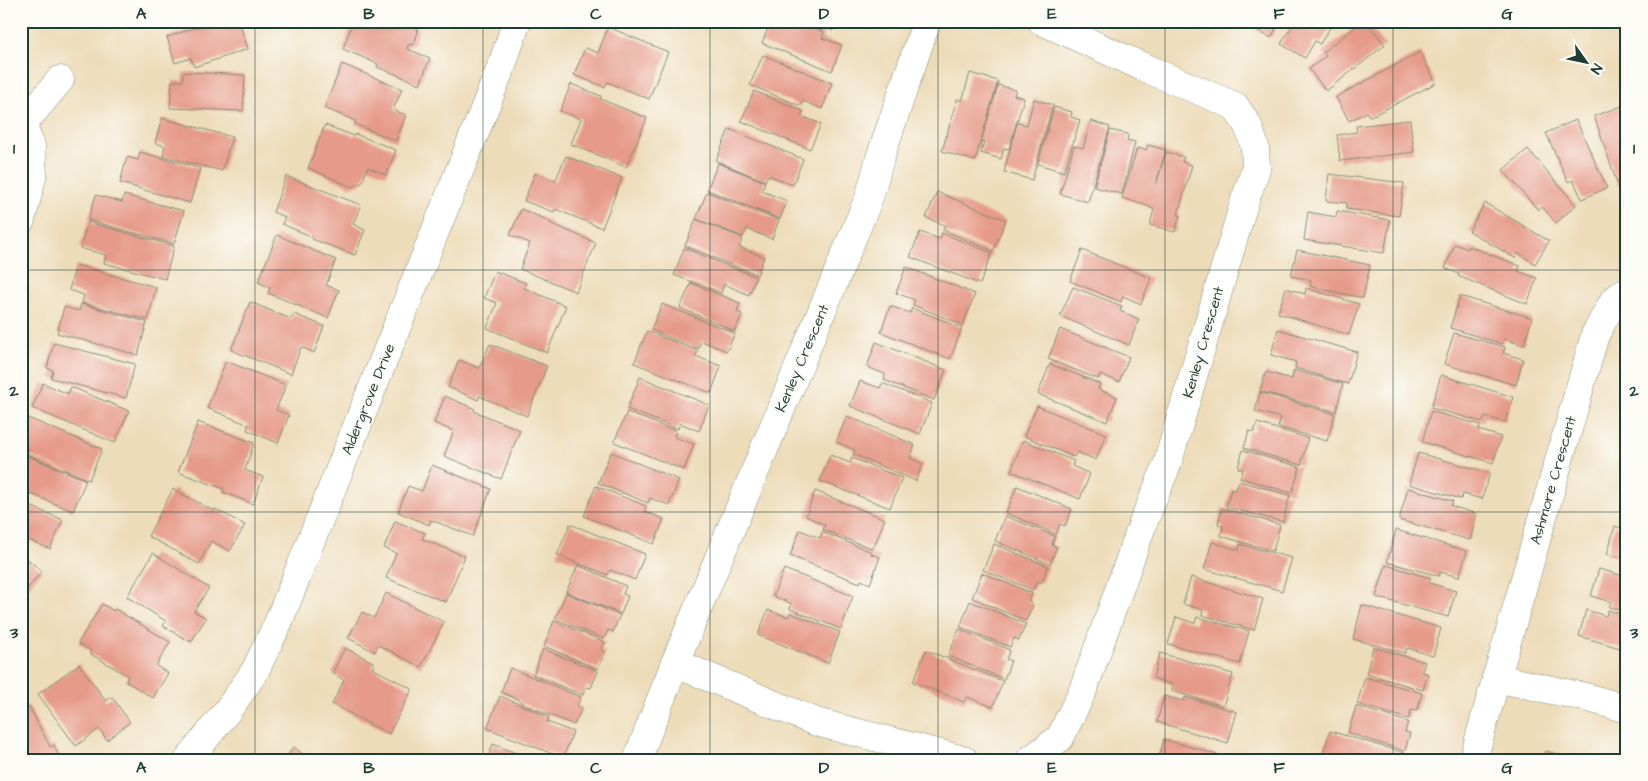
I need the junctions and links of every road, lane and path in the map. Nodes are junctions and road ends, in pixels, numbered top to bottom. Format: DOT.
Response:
graph roads {
  1 [pos="517,21"];
  2 [pos="928,21"];
  3 [pos="1042,21"];
  4 [pos="60,80"];
  5 [pos="21,125"];
  6 [pos="21,220"];
  7 [pos="1627,291"];
  8 [pos="675,663"];
  9 [pos="1496,678"];
  10 [pos="1627,709"];
  11 [pos="188,760"];
  12 [pos="637,760"];
  13 [pos="964,760"];
  14 [pos="1030,760"];
  15 [pos="1473,760"];
  1 -- 11 [label="street, Aldergrove Drive"];
  2 -- 8 [label="street, Kenley Crescent"];
  3 -- 14 [label="street, Kenley Crescent"];
  4 -- 5 [label="street"];
  5 -- 6 [label="street"];
  7 -- 9 [label="street, Ashmore Crescent"];
  8 -- 12 [label="street, Kenley Crescent"];
  8 -- 13 [label="street"];
  9 -- 10 [label="street"];
  9 -- 15 [label="street, Ashmore Crescent"];
}
